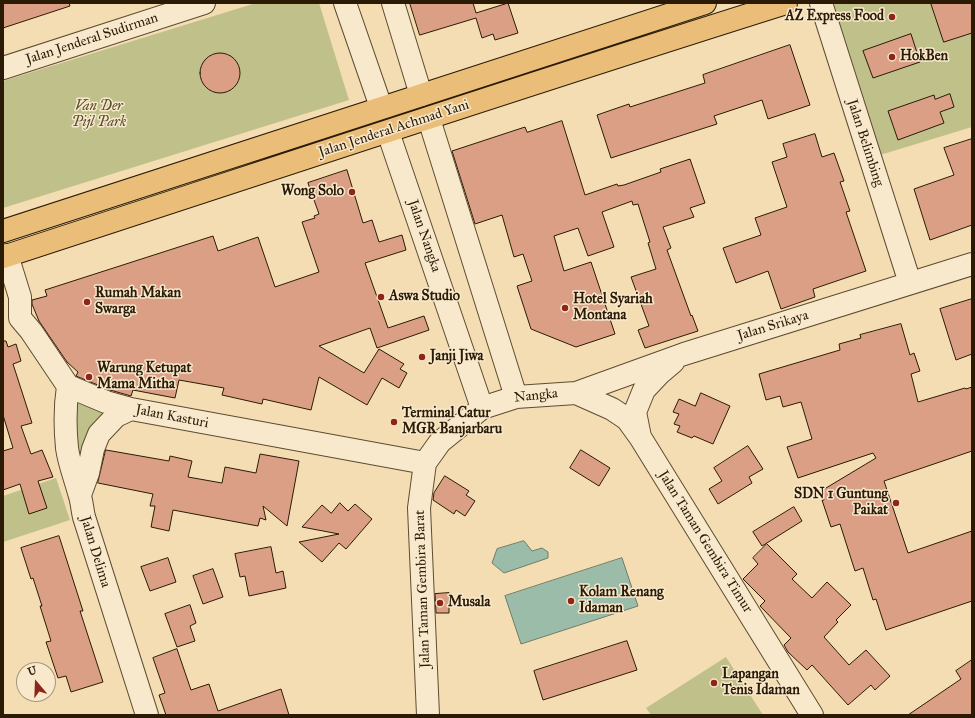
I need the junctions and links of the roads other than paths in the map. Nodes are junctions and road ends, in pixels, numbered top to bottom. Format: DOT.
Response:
graph roads {
  1 [pos="204,3"];
  2 [pos="345,3"];
  3 [pos="393,3"];
  4 [pos="705,3"];
  5 [pos="786,3"];
  6 [pos="821,3"];
  7 [pos="3,68"];
  8 [pos="421,95"];
  9 [pos="381,108"];
  10 [pos="429,119"];
  11 [pos="388,132"];
  12 [pos="3,231"];
  13 [pos="5,256"];
  14 [pos="972,264"];
  15 [pos="910,283"];
  16 [pos="11,321"];
  17 [pos="684,354"];
  18 [pos="68,386"];
  19 [pos="576,393"];
  20 [pos="516,396"];
  21 [pos="482,408"];
  22 [pos="131,409"];
  23 [pos="640,437"];
  24 [pos="425,463"];
  25 [pos="80,495"];
  26 [pos="147,715"];
  27 [pos="428,715"];
  28 [pos="812,715"];
  1 -- 7 [label="street, Jalan Jenderal Sudirman"];
  2 -- 9 [label="street"];
  3 -- 8 [label="street"];
  4 -- 8 [label="highway, Jalan Jenderal Achmad Yani"];
  5 -- 10 [label="highway, Jalan Jenderal Achmad Yani"];
  6 -- 15 [label="street, Jalan Belimbing"];
  8 -- 9 [label="highway, Jalan Jenderal Achmad Yani"];
  9 -- 12 [label="highway, Jalan Jenderal Achmad Yani"];
  10 -- 11 [label="highway, Jalan Jenderal Achmad Yani"];
  10 -- 20 [label="street"];
  11 -- 13 [label="highway, Jalan Jenderal Achmad Yani"];
  11 -- 21 [label="street, Jalan Nangka"];
  13 -- 16 [label="street"];
  14 -- 15 [label="street, Jalan Srikaya"];
  15 -- 17 [label="street, Jalan Srikaya"];
  16 -- 18 [label="street"];
  17 -- 19 [label="street, Jalan Srikaya"];
  17 -- 23 [label="street"];
  18 -- 22 [label="street, Jalan Kasturi"];
  18 -- 25 [label="street, Jalan Delima"];
  19 -- 20 [label="street, Nangka"];
  19 -- 23 [label="street, Jalan Taman Gembira Timur"];
  20 -- 21 [label="street, Nangka"];
  21 -- 24 [label="street, Nangka"];
  22 -- 24 [label="street, Jalan Kasturi"];
  22 -- 25 [label="street"];
  23 -- 28 [label="street, Jalan Taman Gembira Timur"];
  24 -- 27 [label="street, Jalan Taman Gembira Barat"];
  25 -- 26 [label="street, Jalan Delima"];
}
